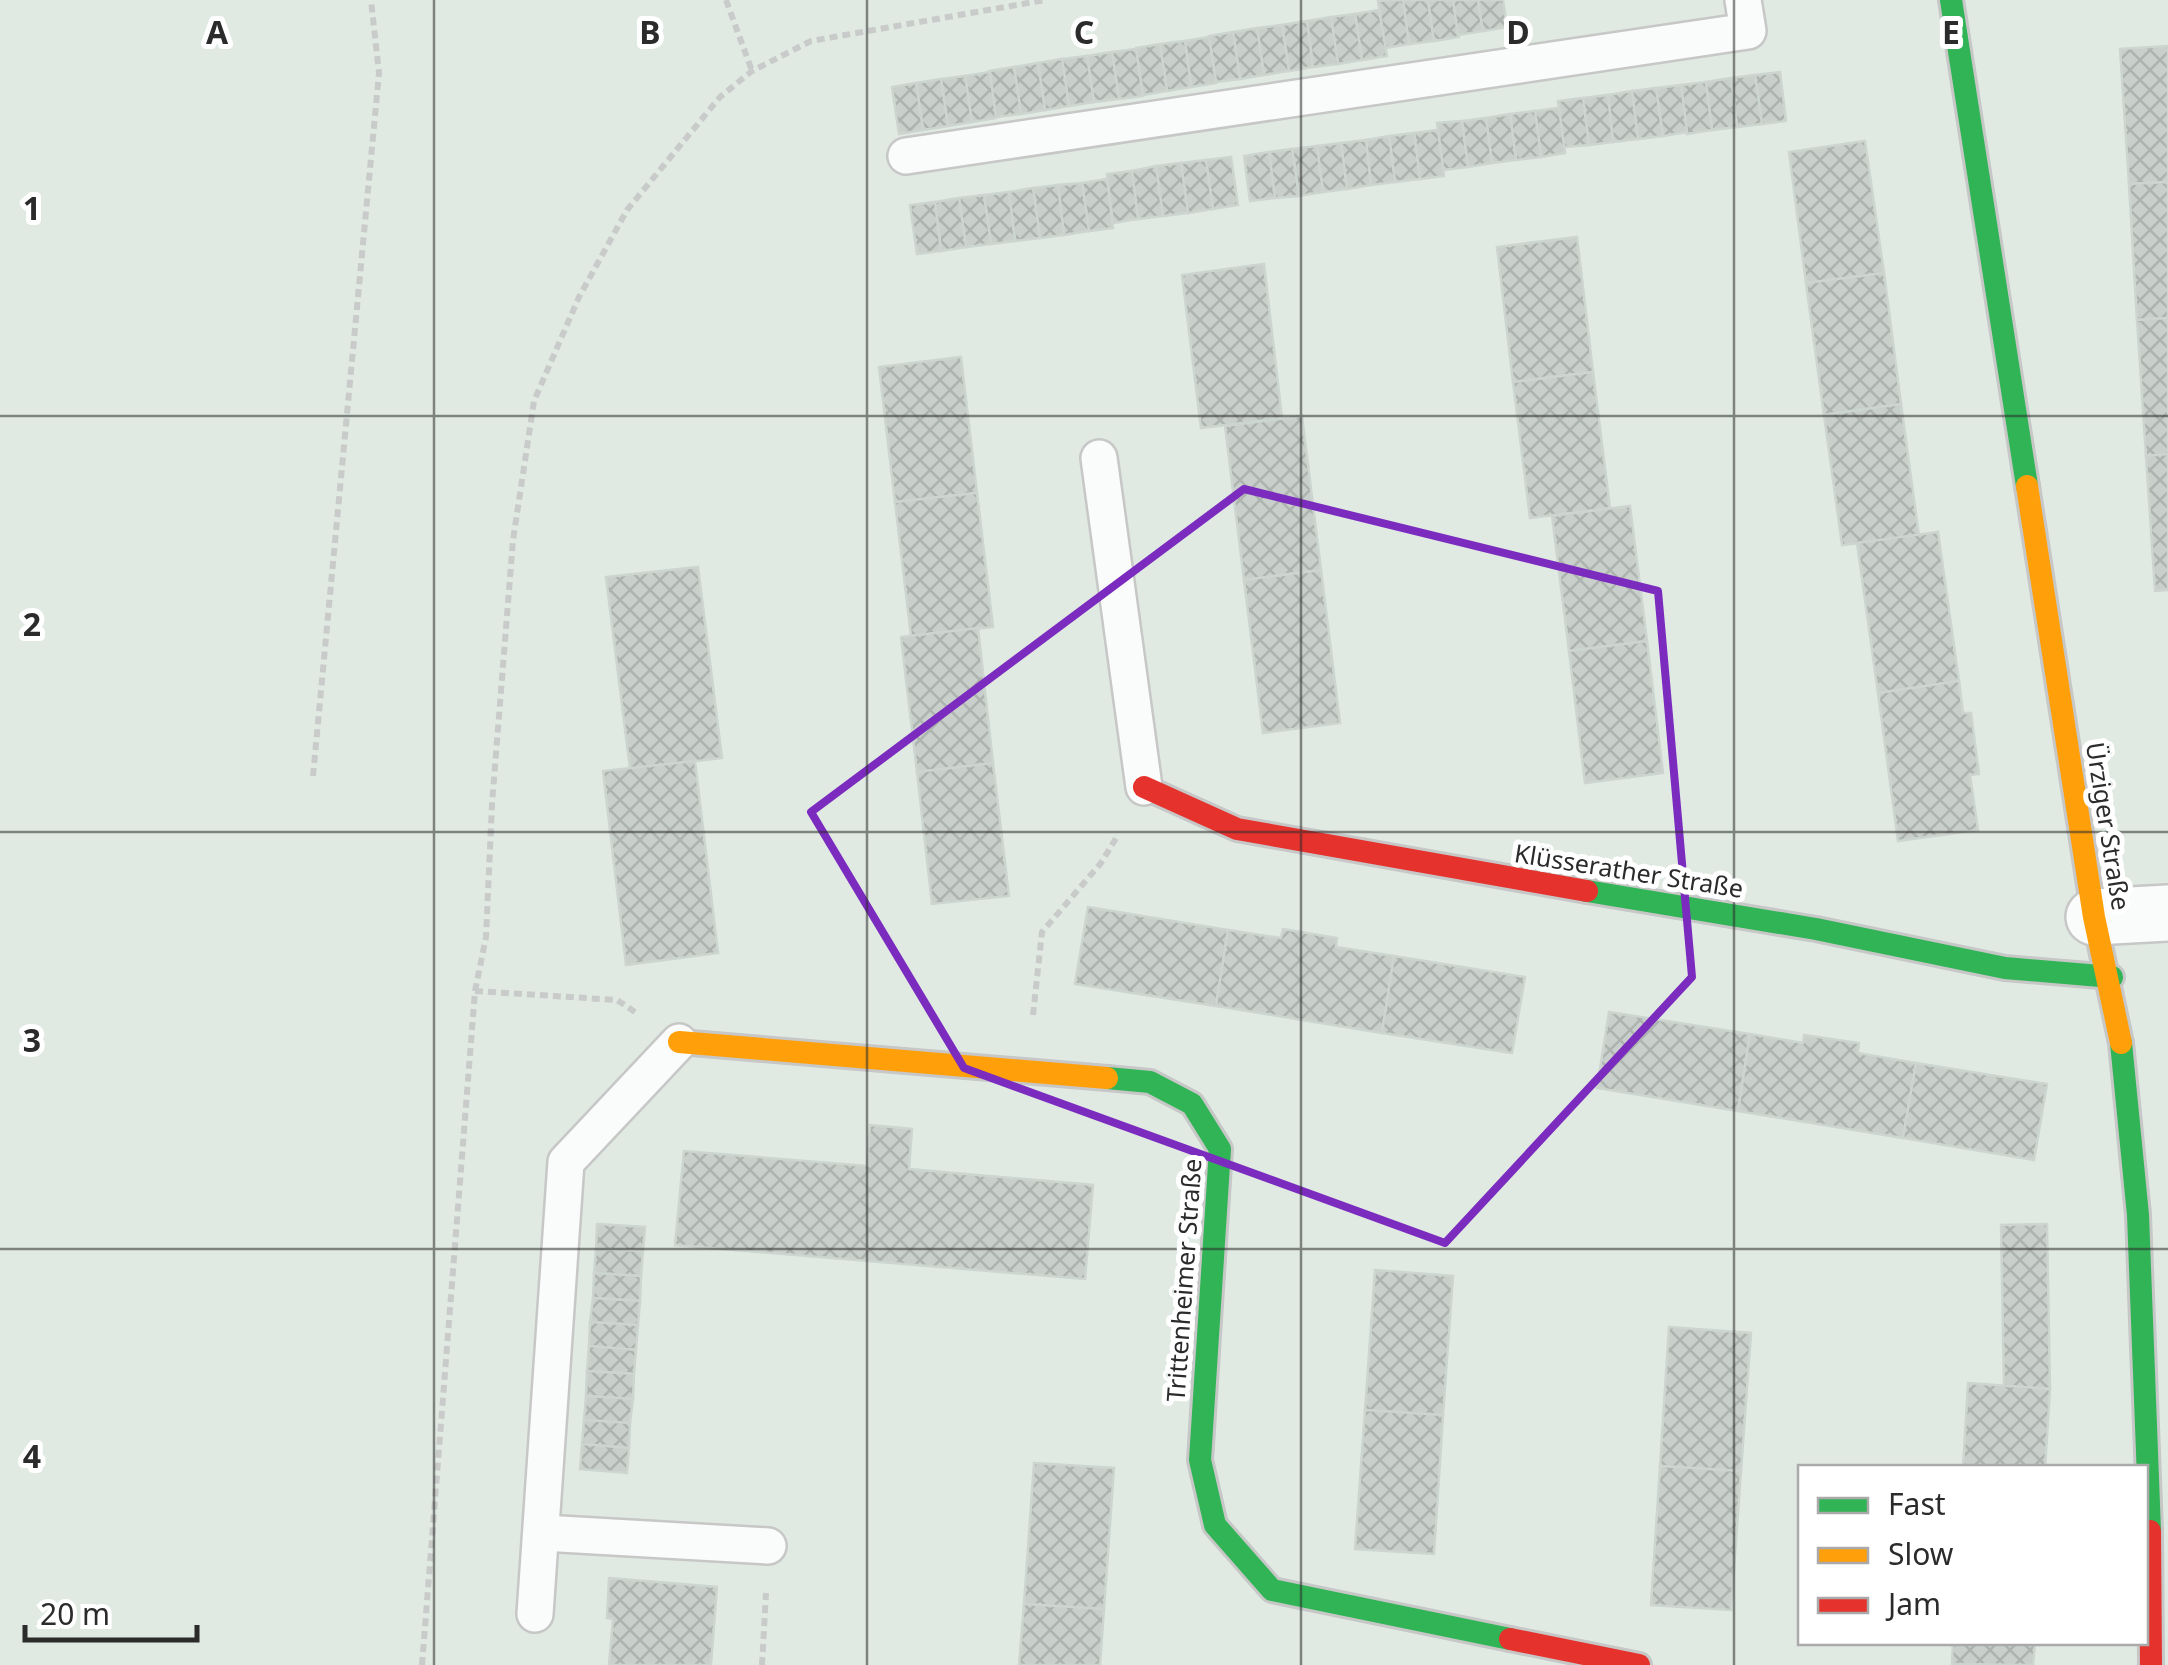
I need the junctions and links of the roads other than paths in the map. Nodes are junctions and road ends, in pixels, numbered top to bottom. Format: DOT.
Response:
graph roads {
  1 [pos="1743,0"];
  2 [pos="1951,0"];
  3 [pos="906,156"];
  4 [pos="1099,458"];
  5 [pos="1144,787"];
  6 [pos="2168,913"];
  7 [pos="2094,916"];
  8 [pos="2112,977"];
  9 [pos="679,1042"];
  10 [pos="543,1533"];
  11 [pos="768,1546"];
  12 [pos="2160,1556"];
  13 [pos="535,1614"];
  14 [pos="1639,1665"];
  15 [pos="2151,1665"];
  1 -- 3 [label="lane"];
  2 -- 7 [label="street, Ürziger Straße"];
  4 -- 5 [label="lane"];
  5 -- 8 [label="street, Klüsserather Straße"];
  6 -- 7 [label="street"];
  7 -- 8 [label="street, Ürziger Straße"];
  8 -- 12 [label="street, Ürziger Straße"];
  9 -- 10 [label="lane"];
  9 -- 14 [label="street, Trittenheimer Straße"];
  10 -- 11 [label="lane"];
  10 -- 13 [label="lane"];
  12 -- 15 [label="street, Ürziger Straße"];
}
